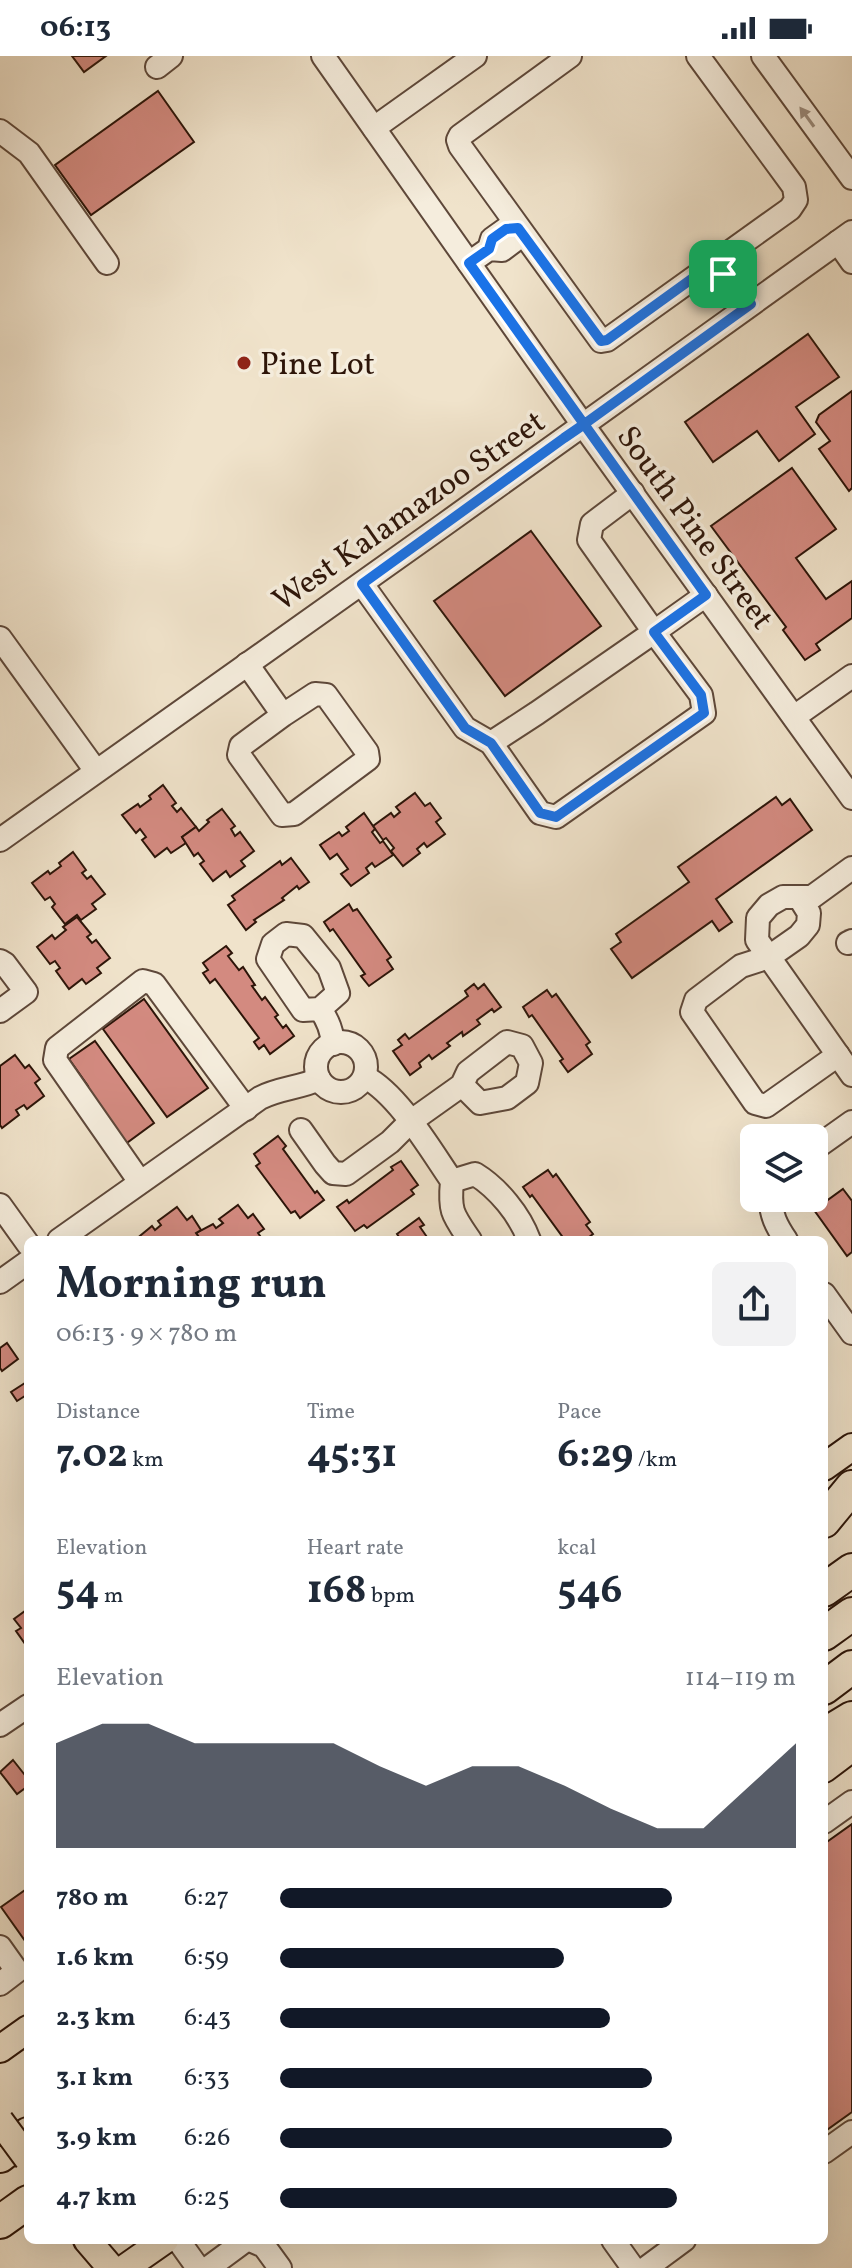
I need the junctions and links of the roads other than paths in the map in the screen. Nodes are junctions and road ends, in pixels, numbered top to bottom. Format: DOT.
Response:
graph roads {
  1 [pos="323,56"];
  2 [pos="475,56"];
  3 [pos="570,56"];
  4 [pos="698,56"];
  5 [pos="763,56"];
  6 [pos="374,128"];
  7 [pos="0,131"];
  8 [pos="0,148"];
  9 [pos="852,178"];
  10 [pos="518,228"];
  11 [pos="845,237"];
  12 [pos="722,260"];
  13 [pos="852,262"];
  14 [pos="469,263"];
  15 [pos="746,296"];
  16 [pos="583,425"];
  17 [pos="633,493"];
  18 [pos="362,584"];
  19 [pos="706,595"];
  20 [pos="654,632"];
  21 [pos="0,638"];
  22 [pos="247,664"];
  23 [pos="852,676"];
  24 [pos="283,715"];
  25 [pos="794,717"];
  26 [pos="491,743"];
  27 [pos="96,771"];
  28 [pos="852,798"];
  29 [pos="0,840"];
  30 [pos="852,868"];
  31 [pos="799,897"];
  32 [pos="769,957"];
  33 [pos="0,961"];
  34 [pos="320,1009"];
  35 [pos="0,1011"];
  36 [pos="333,1044"];
  37 [pos="838,1055"];
  38 [pos="852,1075"];
  39 [pos="365,1077"];
  40 [pos="319,1079"];
  41 [pos="462,1085"];
  42 [pos="246,1109"];
  43 [pos="410,1122"];
  44 [pos="852,1122"];
  45 [pos="301,1130"];
  46 [pos="828,1139"];
  47 [pos="452,1181"];
  48 [pos="140,1182"];
  49 [pos="0,1205"];
  50 [pos="772,1212"];
  51 [pos="65,1236"];
  52 [pos="467,1236"];
  53 [pos="528,1236"];
  54 [pos="783,1236"];
  55 [pos="24,1238"];
  56 [pos="24,1265"];
  57 [pos="0,1282"];
  58 [pos="828,1301"];
  59 [pos="845,1330"];
  60 [pos="852,1447"];
  61 [pos="828,1464"];
  62 [pos="852,1570"];
  63 [pos="828,1587"];
  64 [pos="852,1614"];
  65 [pos="828,1631"];
  66 [pos="852,1667"];
  67 [pos="828,1685"];
  68 [pos="24,1709"];
  69 [pos="852,1718"];
  70 [pos="0,1725"];
  71 [pos="828,1733"];
  72 [pos="852,1748"];
  73 [pos="828,1766"];
  74 [pos="852,1802"];
  75 [pos="828,1819"];
  76 [pos="0,1947"];
  77 [pos="15,1979"];
  78 [pos="24,2032"];
  79 [pos="0,2049"];
  80 [pos="0,2121"];
  81 [pos="852,2132"];
  82 [pos="24,2137"];
  83 [pos="828,2149"];
  84 [pos="24,2154"];
  85 [pos="0,2156"];
  86 [pos="24,2162"];
  87 [pos="0,2179"];
  88 [pos="24,2205"];
  89 [pos="24,2212"];
  90 [pos="0,2225"];
  91 [pos="90,2244"];
  92 [pos="159,2244"];
  93 [pos="181,2244"];
  94 [pos="242,2244"];
  95 [pos="259,2244"];
  96 [pos="616,2244"];
  97 [pos="679,2244"];
  98 [pos="111,2268"];
  99 [pos="125,2268"];
  100 [pos="198,2268"];
  101 [pos="208,2268"];
  102 [pos="280,2268"];
  103 [pos="633,2268"];
  104 [pos="646,2268"];
  1 -- 6 [label="street, South Pine Street"];
  2 -- 6 [label="street"];
  3 -- 10 [label="street"];
  4 -- 12 [label="street"];
  9 -- 5 [label="street, one-way"];
  6 -- 14 [label="street, South Pine Street"];
  7 -- 8 [label="street"];
  10 -- 12 [label="street"];
  10 -- 14 [label="street"];
  11 -- 13 [label="street"];
  11 -- 15 [label="street, West Kalamazoo Street"];
  12 -- 15 [label="street"];
  14 -- 16 [label="street, South Pine Street"];
  15 -- 16 [label="street, West Kalamazoo Street"];
  16 -- 17 [label="street, South Pine Street"];
  16 -- 18 [label="street, West Kalamazoo Street"];
  17 -- 19 [label="street, South Pine Street"];
  17 -- 20 [label="street"];
  18 -- 22 [label="street, West Kalamazoo Street"];
  18 -- 26 [label="street"];
  19 -- 20 [label="street"];
  19 -- 25 [label="street, South Pine Street"];
  20 -- 26 [label="street"];
  20 -- 26 [label="street"];
  21 -- 27 [label="street"];
  22 -- 24 [label="street"];
  22 -- 27 [label="street, West Kalamazoo Street"];
  23 -- 25 [label="street"];
  24 -- 24 [label="street"];
  25 -- 28 [label="street, South Pine Street"];
  27 -- 29 [label="street, West Kalamazoo Street"];
  30 -- 31 [label="street"];
  31 -- 32 [label="street"];
  31 -- 32 [label="street"];
  32 -- 37 [label="street"];
  32 -- 37 [label="street"];
  33 -- 35 [label="street"];
  34 -- 36 [label="street"];
  36 -- 39 [label="street"];
  36 -- 40 [label="street"];
  37 -- 38 [label="street"];
  39 -- 40 [label="street"];
  39 -- 43 [label="street"];
  40 -- 42 [label="street"];
  41 -- 43 [label="street"];
  42 -- 48 [label="street"];
  42 -- 48 [label="street"];
  43 -- 45 [label="street"];
  43 -- 47 [label="street"];
  44 -- 46 [label="street"];
  47 -- 52 [label="street"];
  47 -- 53 [label="street"];
  48 -- 51 [label="street"];
  49 -- 55 [label="street"];
  50 -- 54 [label="street"];
  56 -- 57 [label="street"];
  58 -- 59 [label="street"];
  60 -- 61 [label="main road"];
  62 -- 63 [label="highway"];
  64 -- 65 [label="highway"];
  66 -- 67 [label="highway"];
  68 -- 70 [label="street"];
  69 -- 71 [label="highway"];
  72 -- 73 [label="main road"];
  74 -- 75 [label="street"];
  76 -- 77 [label="street"];
  78 -- 79 [label="main road"];
  80 -- 84 [label="main road, bridge"];
  81 -- 83 [label="street"];
  82 -- 85 [label="highway"];
  86 -- 87 [label="highway"];
  88 -- 90 [label="highway"];
  89 -- 90 [label="highway"];
  91 -- 98 [label="main road"];
  92 -- 99 [label="main road"];
  93 -- 100 [label="street"];
  94 -- 101 [label="street"];
  95 -- 102 [label="street"];
  96 -- 103 [label="street"];
  97 -- 104 [label="street"];
}
